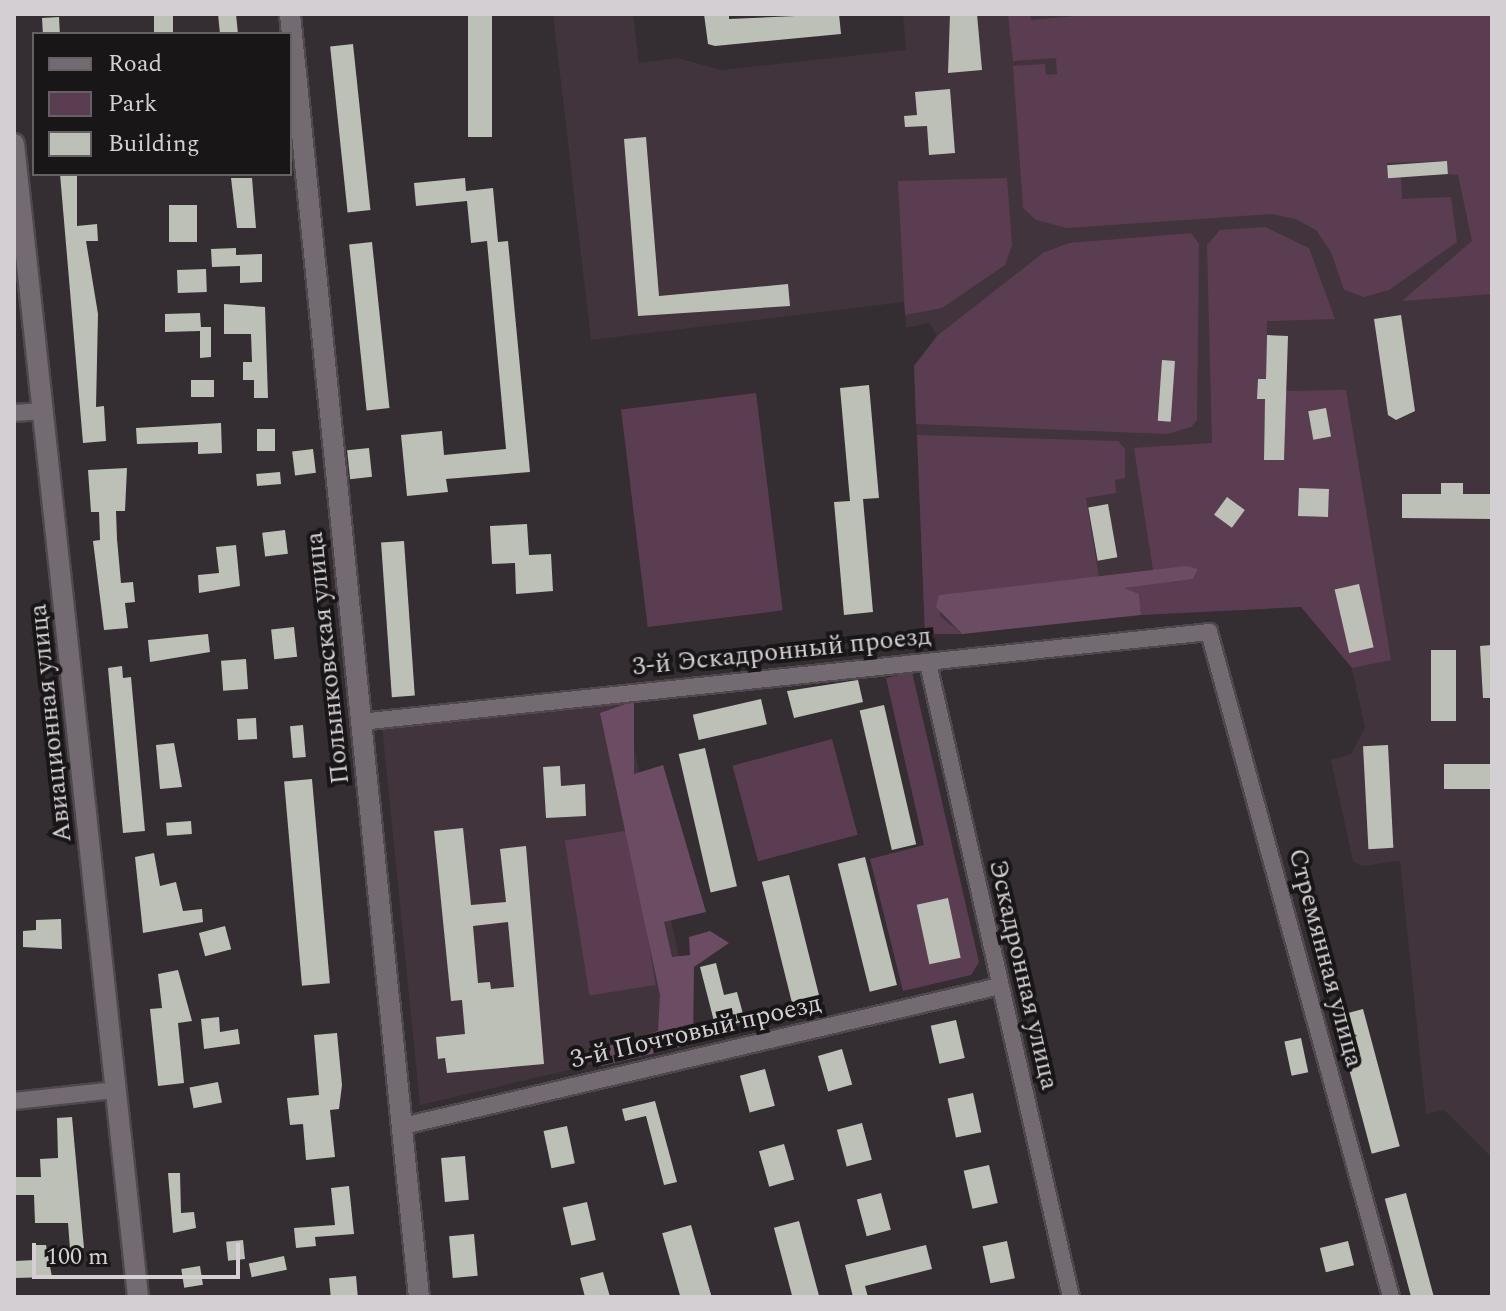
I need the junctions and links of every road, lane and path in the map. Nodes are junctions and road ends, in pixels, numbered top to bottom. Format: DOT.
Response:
graph roads {
  1 [pos="292,34"];
  2 [pos="14,144"];
  3 [pos="43,411"];
  4 [pos="14,413"];
  5 [pos="1209,632"];
  6 [pos="928,663"];
  7 [pos="360,722"];
  8 [pos="1000,986"];
  9 [pos="116,1090"];
  10 [pos="14,1101"];
  11 [pos="403,1126"];
  12 [pos="1068,1296"];
  13 [pos="138,1297"];
  14 [pos="419,1297"];
  15 [pos="1391,1297"];
  1 -- 7 [label="street, Полынковская улица"];
  2 -- 3 [label="street, Авиационная улица"];
  3 -- 4 [label="street"];
  3 -- 9 [label="street, Авиационная улица"];
  5 -- 6 [label="street, 3-й Эскадронный проезд"];
  5 -- 15 [label="street, Стремянная улица"];
  6 -- 7 [label="street, 3-й Эскадронный проезд"];
  6 -- 8 [label="street, Эскадронная улица"];
  7 -- 11 [label="street, Полынковская улица"];
  8 -- 11 [label="street, 3-й Почтовый проезд"];
  8 -- 12 [label="street, Эскадронная улица"];
  9 -- 10 [label="street"];
  9 -- 13 [label="street, Авиационная улица"];
  11 -- 14 [label="street, Полынковская улица"];
}
